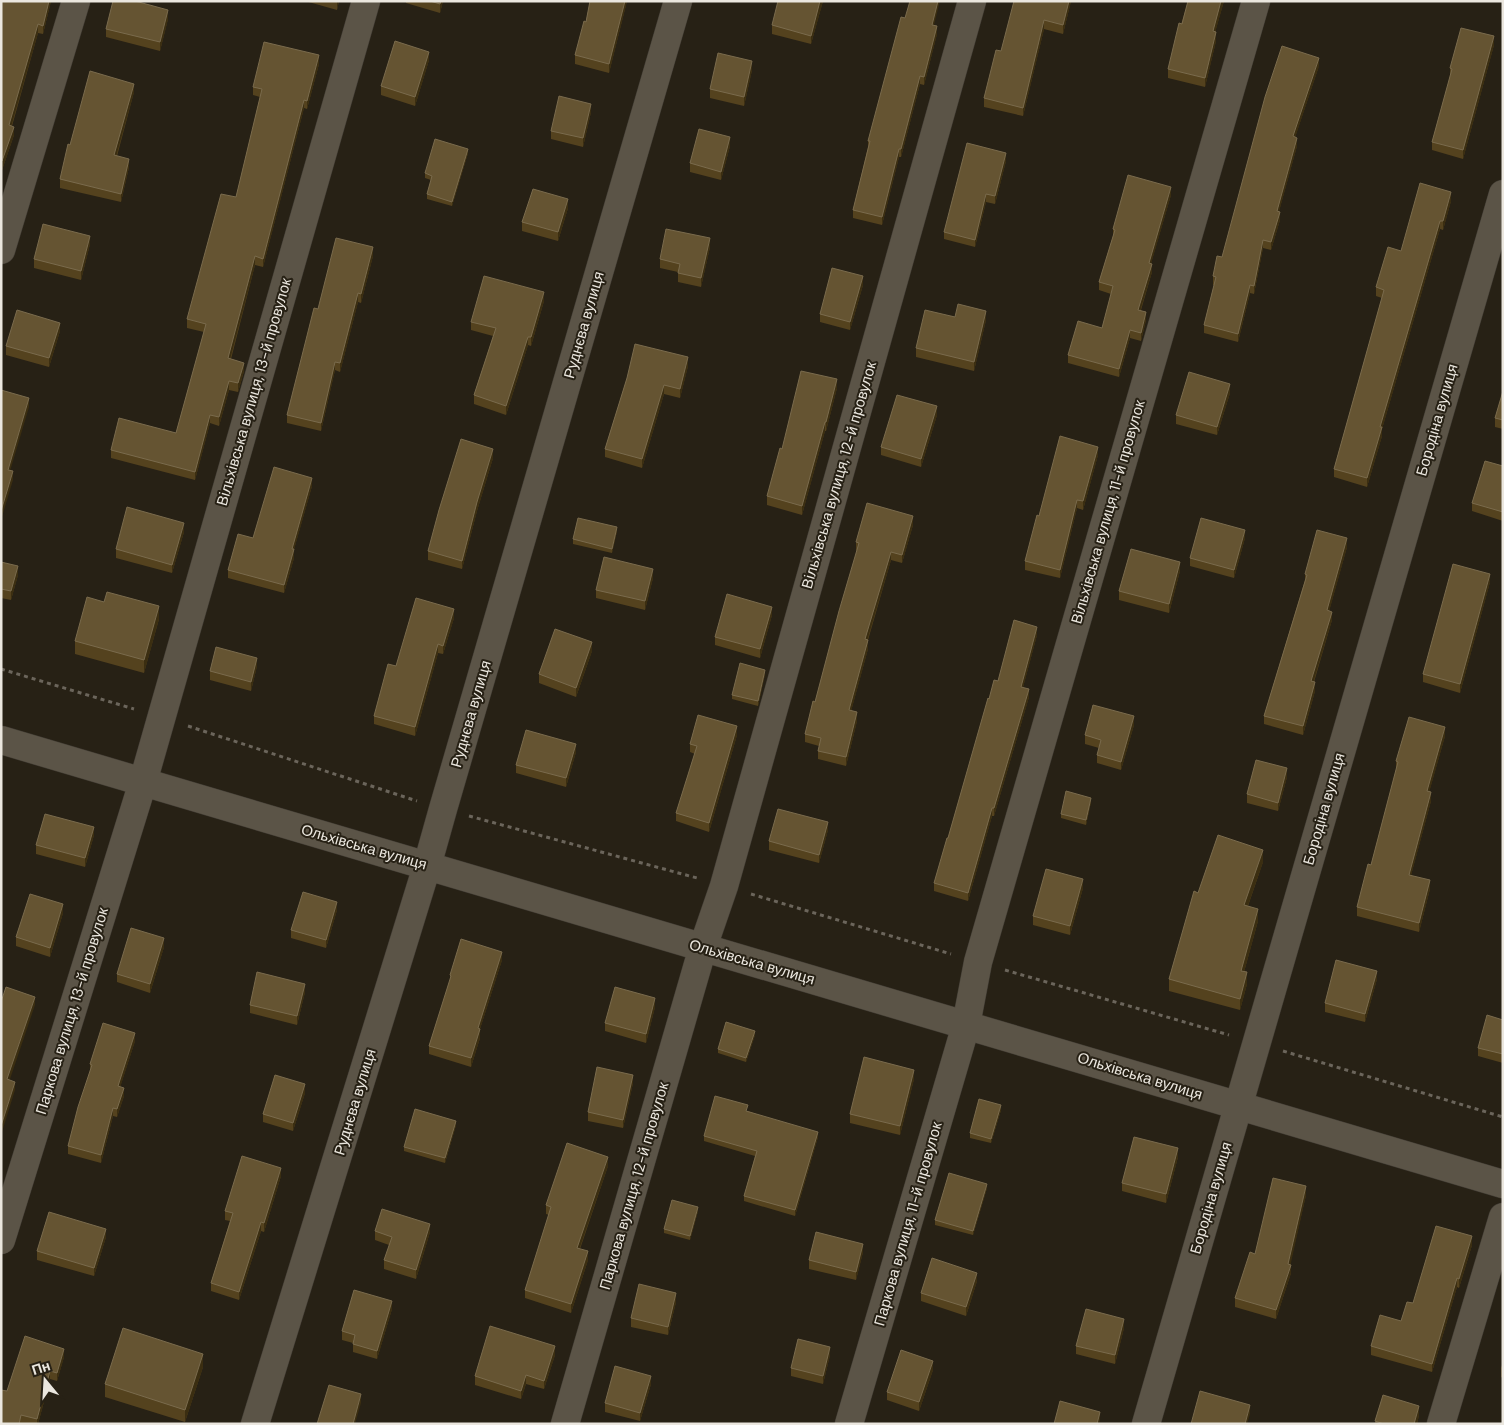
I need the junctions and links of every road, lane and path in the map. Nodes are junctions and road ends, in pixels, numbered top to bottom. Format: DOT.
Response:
graph roads {
  1 [pos="76,1"];
  2 [pos="366,1"];
  3 [pos="678,1"];
  4 [pos="972,1"];
  5 [pos="1256,1"];
  6 [pos="1503,194"];
  7 [pos="1,250"];
  8 [pos="1,740"];
  9 [pos="143,782"];
  10 [pos="427,866"];
  11 [pos="703,947"];
  12 [pos="966,1025"];
  13 [pos="1238,1105"];
  14 [pos="1503,1184"];
  15 [pos="1503,1217"];
  16 [pos="1,1240"];
  17 [pos="255,1424"];
  18 [pos="565,1424"];
  19 [pos="849,1424"];
  20 [pos="1146,1424"];
  21 [pos="1441,1424"];
  1 -- 7 [label="street"];
  2 -- 9 [label="street, Вільхівська вулиця, 13-й провулок"];
  3 -- 10 [label="street, Руднєва вулиця"];
  4 -- 11 [label="street, Вільхівська вулиця, 12-й провулок"];
  5 -- 12 [label="street, Вільхівська вулиця, 11-й провулок"];
  6 -- 13 [label="street, Бородіна вулиця"];
  8 -- 9 [label="street, Ольхівська вулиця"];
  9 -- 10 [label="street, Ольхівська вулиця"];
  9 -- 16 [label="street, Паркова вулиця, 13-й провулок"];
  10 -- 11 [label="street, Ольхівська вулиця"];
  10 -- 17 [label="street, Руднєва вулиця"];
  11 -- 12 [label="street, Ольхівська вулиця"];
  11 -- 18 [label="street, Паркова вулиця, 12-й провулок"];
  12 -- 13 [label="street, Ольхівська вулиця"];
  12 -- 19 [label="street, Паркова вулиця, 11-й провулок"];
  13 -- 14 [label="street, Ольхівська вулиця"];
  13 -- 20 [label="street, Бородіна вулиця"];
  15 -- 21 [label="street"];
}
